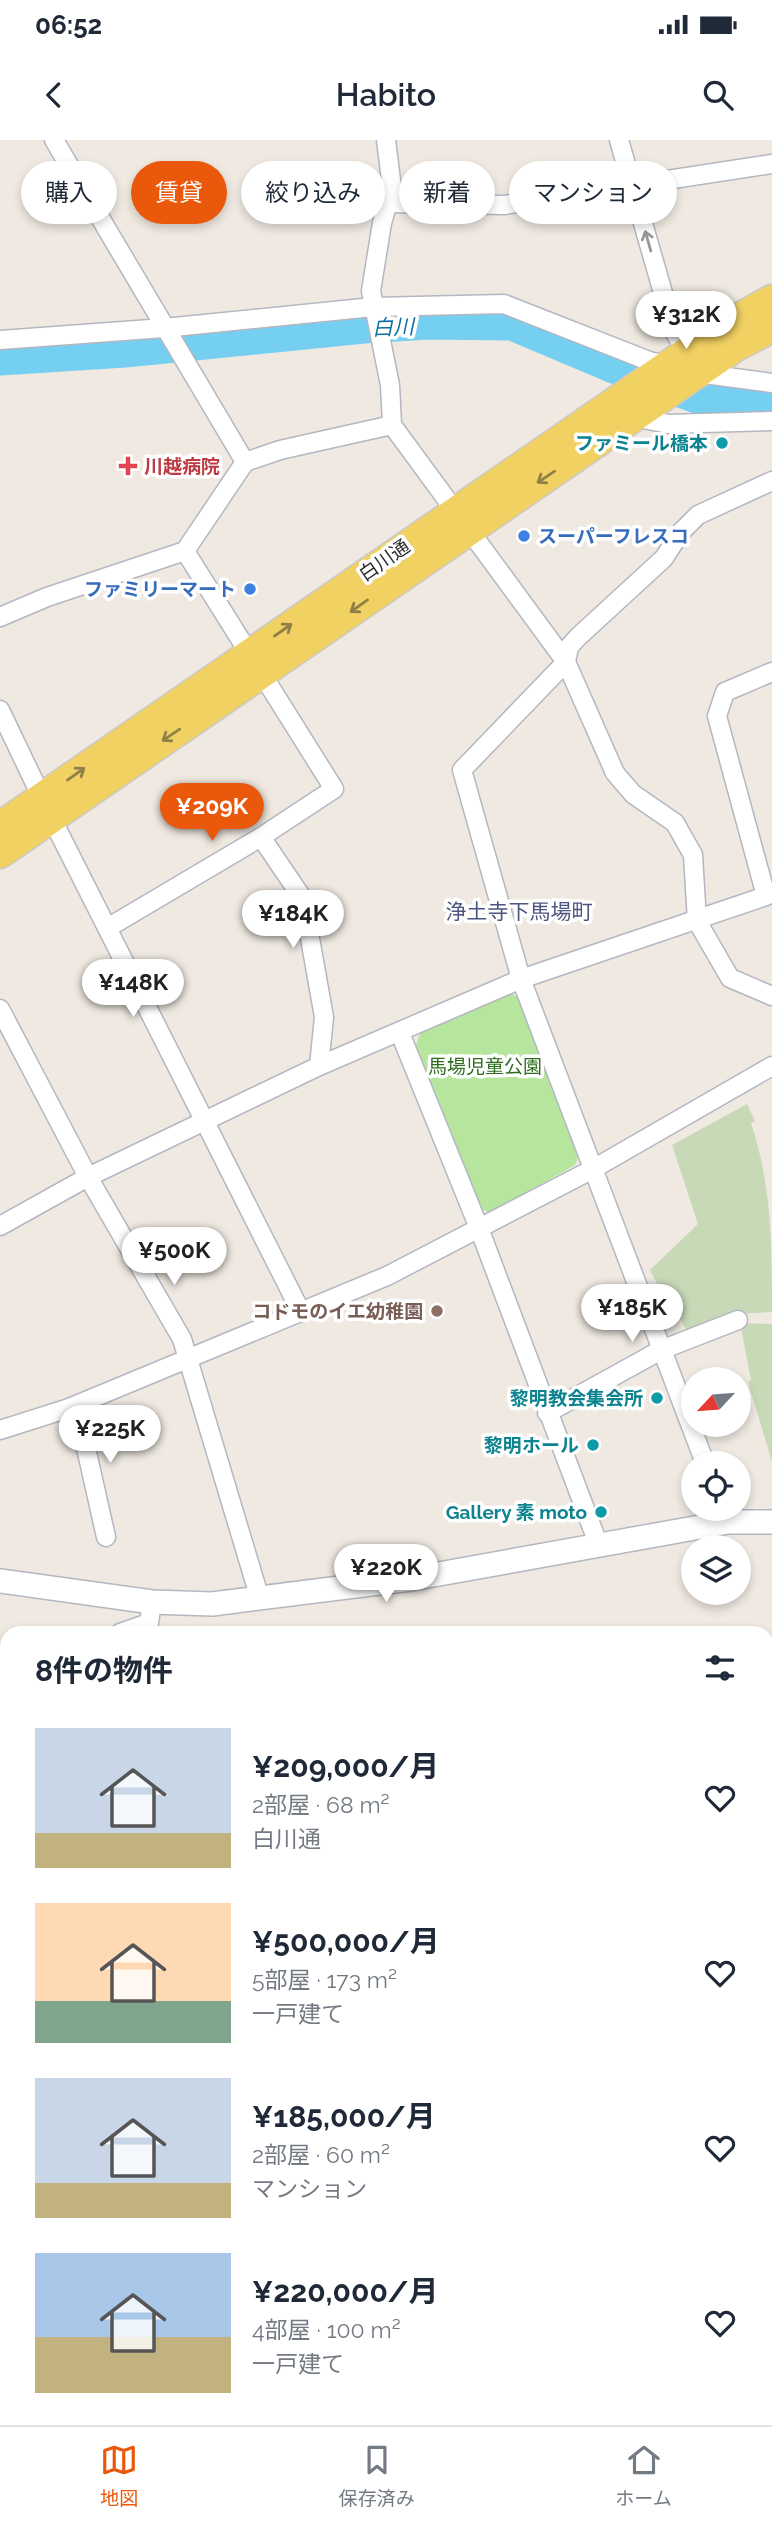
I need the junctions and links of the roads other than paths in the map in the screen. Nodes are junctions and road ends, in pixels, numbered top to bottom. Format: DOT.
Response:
graph roads {
  1 [pos="54,140"];
  2 [pos="386,140"];
  3 [pos="619,140"];
  4 [pos="625,161"];
  5 [pos="772,164"];
  6 [pos="677,179"];
  7 [pos="389,203"];
  8 [pos="509,204"];
  9 [pos="643,224"];
  10 [pos="772,300"];
  11 [pos="374,313"];
  12 [pos="772,327"];
  13 [pos="167,333"];
  14 [pos="0,340"];
  15 [pos="667,381"];
  16 [pos="772,383"];
  17 [pos="772,421"];
  18 [pos="392,425"];
  19 [pos="245,462"];
  20 [pos="772,481"];
  21 [pos="463,520"];
  22 [pos="185,551"];
  23 [pos="0,617"];
  24 [pos="566,662"];
  25 [pos="255,663"];
  26 [pos="772,672"];
  27 [pos="0,710"];
  28 [pos="47,807"];
  29 [pos="0,827"];
  30 [pos="261,836"];
  31 [pos="0,853"];
  32 [pos="697,921"];
  33 [pos="109,927"];
  34 [pos="522,979"];
  35 [pos="772,996"];
  36 [pos="0,1009"];
  37 [pos="400,1033"];
  38 [pos="319,1066"];
  39 [pos="772,1066"];
  40 [pos="206,1120"];
  41 [pos="593,1169"];
  42 [pos="88,1177"];
  43 [pos="0,1226"];
  44 [pos="480,1228"];
  45 [pos="301,1312"];
  46 [pos="738,1320"];
  47 [pos="661,1350"];
  48 [pos="188,1358"];
  49 [pos="69,1408"];
  50 [pos="547,1413"];
  51 [pos="0,1430"];
  52 [pos="700,1451"];
  53 [pos="751,1519"];
  54 [pos="701,1521"];
  55 [pos="772,1522"];
  56 [pos="106,1537"];
  57 [pos="598,1546"];
  58 [pos="0,1581"];
  59 [pos="260,1599"];
  60 [pos="152,1602"];
  61 [pos="140,1626"];
  1 -- 13 [label="street"];
  2 -- 7 [label="street"];
  3 -- 4 [label="street"];
  5 -- 6 [label="street"];
  7 -- 8 [label="street"];
  7 -- 11 [label="street"];
  15 -- 9 [label="street, one-way"];
  10 -- 15 [label="main road, 白川通"];
  11 -- 13 [label="street"];
  11 -- 15 [label="street"];
  11 -- 18 [label="street"];
  12 -- 15 [label="main road, 白川通"];
  13 -- 14 [label="street"];
  13 -- 19 [label="street"];
  15 -- 16 [label="street"];
  15 -- 17 [label="street"];
  15 -- 21 [label="main road, 白川通"];
  18 -- 19 [label="street"];
  18 -- 21 [label="street"];
  19 -- 22 [label="street"];
  20 -- 24 [label="street"];
  21 -- 24 [label="street"];
  21 -- 25 [label="main road, 白川通"];
  22 -- 23 [label="street"];
  22 -- 25 [label="street"];
  24 -- 32 [label="street"];
  24 -- 34 [label="street"];
  25 -- 28 [label="main road, 白川通"];
  25 -- 30 [label="street"];
  26 -- 32 [label="street"];
  27 -- 28 [label="street"];
  28 -- 29 [label="main road, 白川通"];
  28 -- 31 [label="main road, 白川通"];
  28 -- 33 [label="street"];
  30 -- 33 [label="street"];
  30 -- 38 [label="street"];
  32 -- 34 [label="street"];
  32 -- 35 [label="street"];
  33 -- 40 [label="street"];
  34 -- 37 [label="street"];
  34 -- 41 [label="street"];
  36 -- 42 [label="street"];
  37 -- 38 [label="street"];
  37 -- 44 [label="street"];
  38 -- 40 [label="street"];
  39 -- 41 [label="street"];
  40 -- 42 [label="street"];
  40 -- 45 [label="street"];
  41 -- 44 [label="street"];
  41 -- 47 [label="street"];
  42 -- 43 [label="street"];
  42 -- 48 [label="street"];
  44 -- 45 [label="street"];
  44 -- 50 [label="street"];
  45 -- 48 [label="street"];
  46 -- 47 [label="street"];
  47 -- 50 [label="street"];
  47 -- 52 [label="street"];
  48 -- 49 [label="street"];
  48 -- 59 [label="street"];
  49 -- 51 [label="street"];
  49 -- 56 [label="street"];
  50 -- 57 [label="street"];
  53 -- 55 [label="street"];
  54 -- 57 [label="street"];
  57 -- 59 [label="street"];
  58 -- 60 [label="street"];
  59 -- 60 [label="street"];
  60 -- 61 [label="street"];
}
